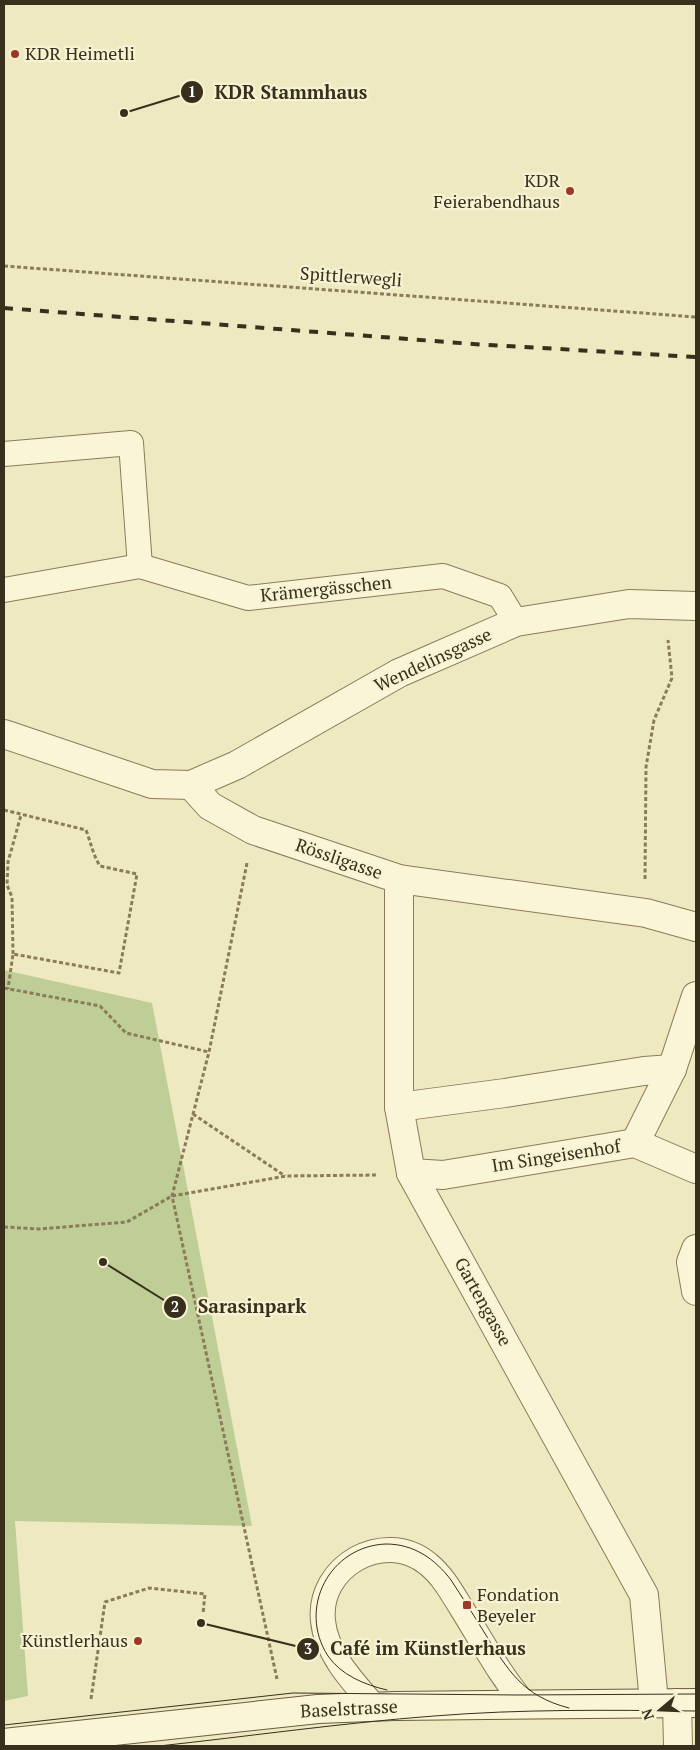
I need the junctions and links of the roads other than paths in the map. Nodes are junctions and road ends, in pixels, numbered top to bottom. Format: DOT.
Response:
graph roads {
  1 [pos="4,454"];
  2 [pos="140,566"];
  3 [pos="4,590"];
  4 [pos="696,606"];
  5 [pos="516,622"];
  6 [pos="4,734"];
  7 [pos="190,785"];
  8 [pos="399,879"];
  9 [pos="696,927"];
  10 [pos="696,996"];
  11 [pos="672,1069"];
  12 [pos="398,1107"];
  13 [pos="635,1143"];
  14 [pos="696,1168"];
  15 [pos="412,1173"];
  16 [pos="696,1250"];
  17 [pos="696,1291"];
  18 [pos="676,1703"];
  19 [pos="525,1704"];
  20 [pos="375,1707"];
  21 [pos="4,1743"];
  22 [pos="678,1746"];
  1 -- 2 [label="lane"];
  2 -- 3 [label="lane, Krämergässchen"];
  2 -- 5 [label="lane, Krämergässchen"];
  4 -- 5 [label="street, Wendelinsgasse"];
  5 -- 7 [label="street, Wendelinsgasse"];
  6 -- 7 [label="street"];
  7 -- 8 [label="street, Rössligasse"];
  8 -- 9 [label="street, Rössligasse"];
  8 -- 12 [label="street, Gartengasse"];
  10 -- 11 [label="street"];
  11 -- 12 [label="street"];
  11 -- 13 [label="street"];
  12 -- 15 [label="street, Gartengasse"];
  13 -- 14 [label="street, Im Singeisenhof"];
  13 -- 15 [label="street, Im Singeisenhof"];
  15 -- 18 [label="street, Gartengasse"];
  16 -- 17 [label="street"];
  18 -- 19 [label="street, Baselstrasse"];
  18 -- 22 [label="street, Gartengasse"];
  19 -- 20 [label="street, Baselstrasse"];
  19 -- 20 [label="lane"];
  20 -- 21 [label="street, Baselstrasse"];
}
